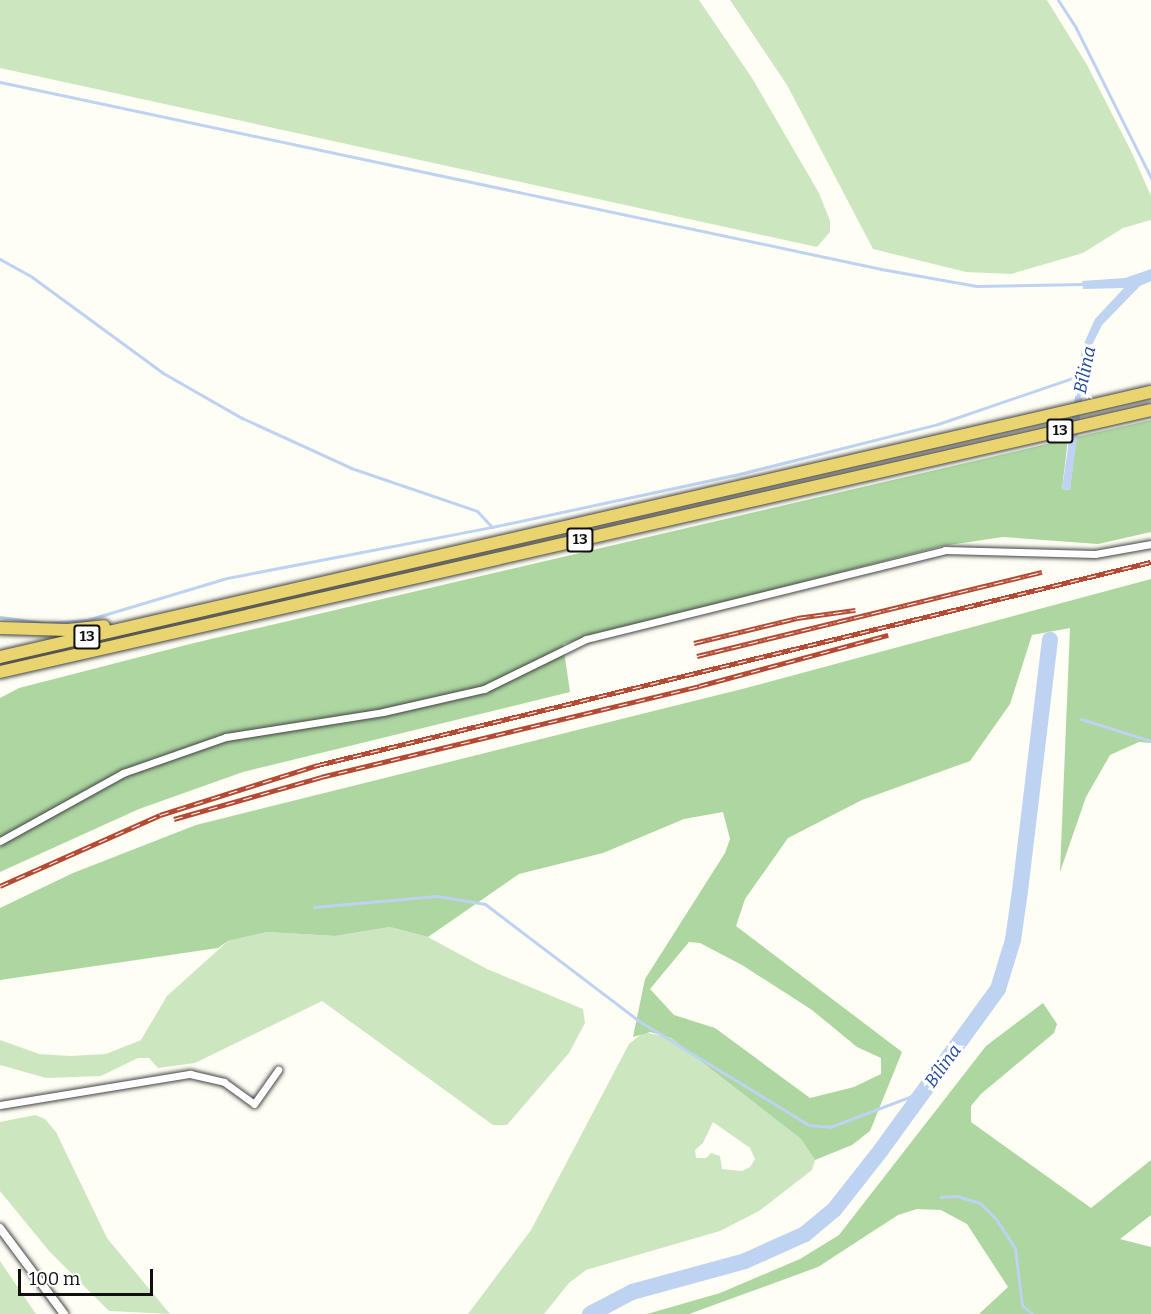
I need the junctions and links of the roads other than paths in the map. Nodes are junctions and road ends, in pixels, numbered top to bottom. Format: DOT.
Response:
graph roads {
  1 [pos="1151,392"];
  2 [pos="1151,410"];
  3 [pos="1151,544"];
  4 [pos="174,617"];
  5 [pos="0,628"];
  6 [pos="0,657"];
  7 [pos="28,666"];
  8 [pos="0,672"];
  9 [pos="0,677"];
  10 [pos="0,841"];
  11 [pos="278,1070"];
  12 [pos="0,1105"];
  13 [pos="0,1228"];
  14 [pos="64,1314"];
  1 -- 4 [label="highway, 13"];
  2 -- 7 [label="highway, 13"];
  3 -- 10 [label="street"];
  4 -- 5 [label="highway"];
  4 -- 6 [label="highway, 13"];
  7 -- 8 [label="highway, 13"];
  7 -- 9 [label="highway"];
  11 -- 12 [label="street"];
  13 -- 14 [label="street"];
}
